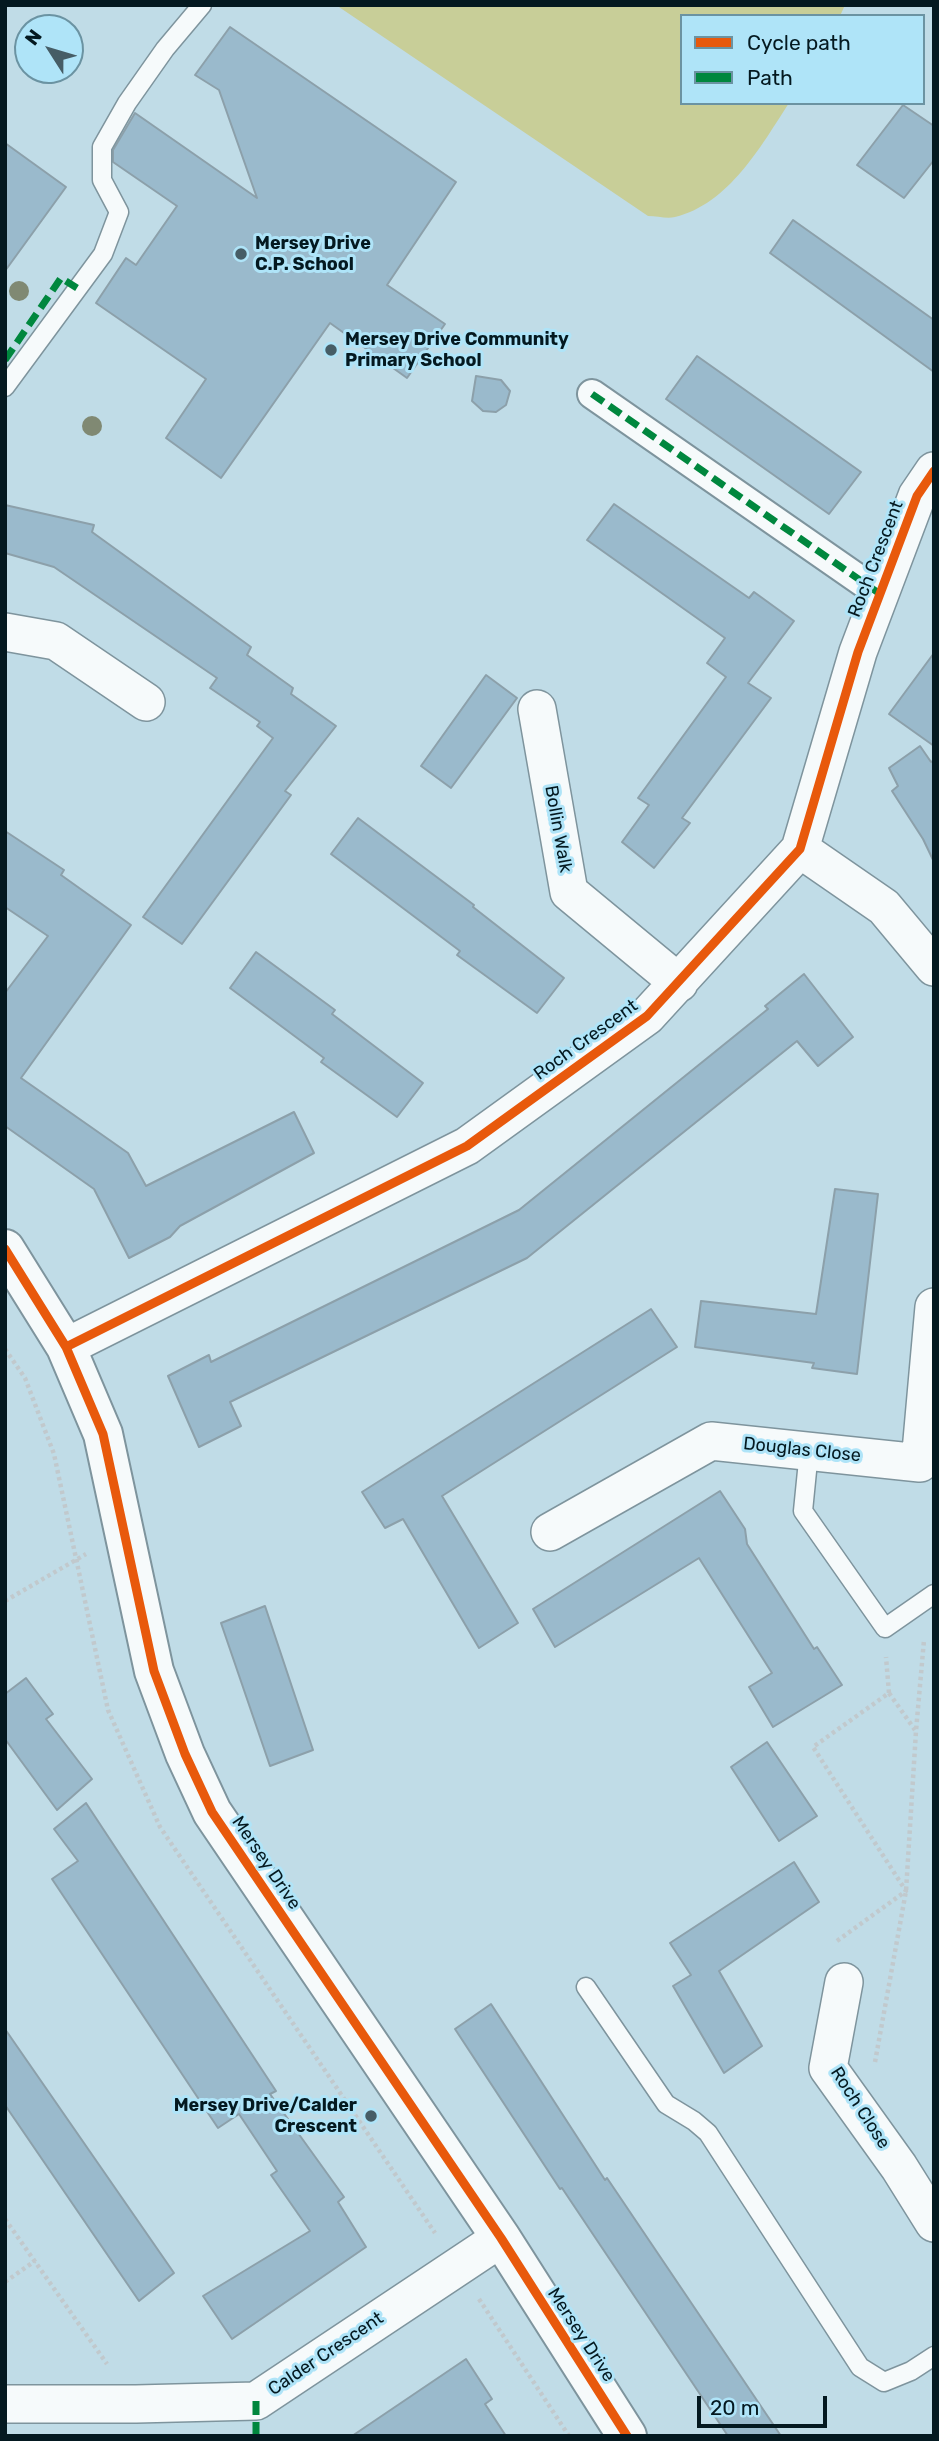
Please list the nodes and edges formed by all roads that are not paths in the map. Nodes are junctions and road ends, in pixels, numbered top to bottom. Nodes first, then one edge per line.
1 (202, 5) edge
2 (5, 387) edge
3 (592, 394) dead end
4 (934, 471) edge
5 (880, 594) junction
6 (5, 632) edge
7 (146, 702) dead end
8 (537, 709) dead end
9 (800, 849) junction
10 (934, 967) edge
11 (679, 983) junction
12 (5, 1249) edge
13 (934, 1307) edge
14 (66, 1347) junction
15 (809, 1451) junction
16 (927, 1468) edge
17 (550, 1532) dead end
18 (934, 1594) edge
19 (844, 1982) road end
20 (586, 1987) dead end
21 (934, 2223) edge
22 (501, 2238) junction
23 (934, 2356) edge
24 (5, 2404) edge
25 (627, 2436) edge

1 - 2 lane
3 - 5 street
4 - 5 street, Roch Crescent
5 - 9 street, Roch Crescent
6 - 7 street
8 - 11 street, Bollin Walk
9 - 10 street
9 - 11 street, Roch Crescent
11 - 14 street, Roch Crescent
12 - 14 street, Mersey Drive
13 - 16 street, Douglas Close
14 - 22 street, Mersey Drive
15 - 16 street, Douglas Close
15 - 17 street, Douglas Close
15 - 18 lane
19 - 21 street, Roch Close
20 - 23 lane
22 - 24 street, Calder Crescent
22 - 25 street, Mersey Drive

